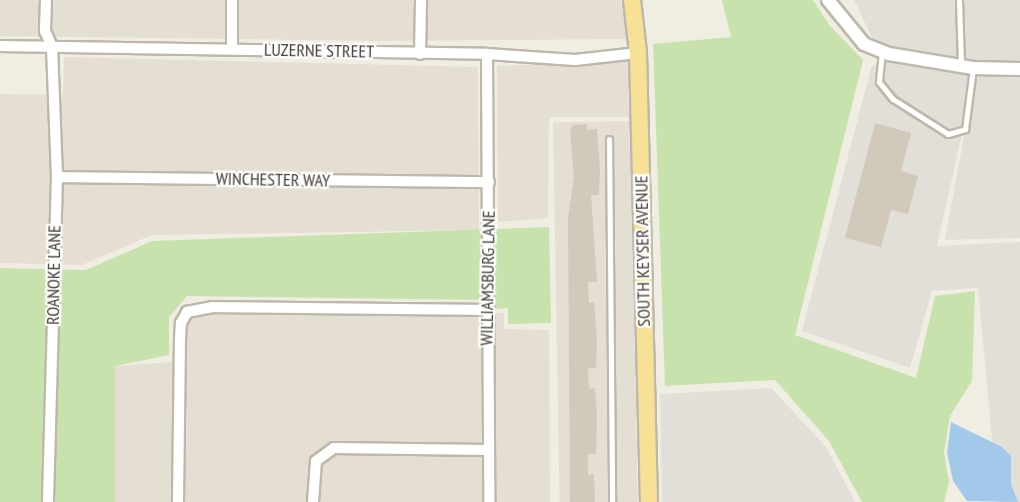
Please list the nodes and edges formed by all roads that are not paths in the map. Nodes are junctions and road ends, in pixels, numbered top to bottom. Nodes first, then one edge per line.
1 (46, 0) edge
2 (232, 0) edge
3 (421, 0) edge
4 (632, 0) edge
5 (828, 0) edge
6 (959, 1) edge
7 (0, 46) edge
8 (52, 47) junction
9 (232, 49) junction
10 (882, 52) junction
11 (638, 53) junction
12 (420, 54) junction
13 (487, 54) junction
14 (967, 68) junction
15 (1020, 69) edge
16 (609, 139) dead end
17 (57, 177) junction
18 (489, 182) junction
19 (486, 310) junction
20 (489, 450) junction
21 (48, 502) edge
22 (178, 502) edge
23 (313, 502) edge
24 (489, 502) edge
25 (612, 502) edge
26 (649, 502) edge

1 - 8 street, ROANOKE LANE
2 - 9 street
3 - 12 street
4 - 11 main road, SOUTH KEYSER AVENUE
5 - 10 street
6 - 14 lane
7 - 8 street, LUZERNE STREET
8 - 9 street, LUZERNE STREET
8 - 17 street, ROANOKE LANE
9 - 12 street, LUZERNE STREET
10 - 14 street
10 - 14 lane
11 - 13 street, LUZERNE STREET
11 - 26 main road, SOUTH KEYSER AVENUE
12 - 13 street, LUZERNE STREET
13 - 18 street, WILLIAMSBURG LANE
14 - 15 street
16 - 25 lane
17 - 18 street, WINCHESTER WAY
17 - 21 street, ROANOKE LANE
18 - 19 street, WILLIAMSBURG LANE
19 - 20 street, WILLIAMSBURG LANE
19 - 22 street
20 - 23 street
20 - 24 street, WILLIAMSBURG LANE

